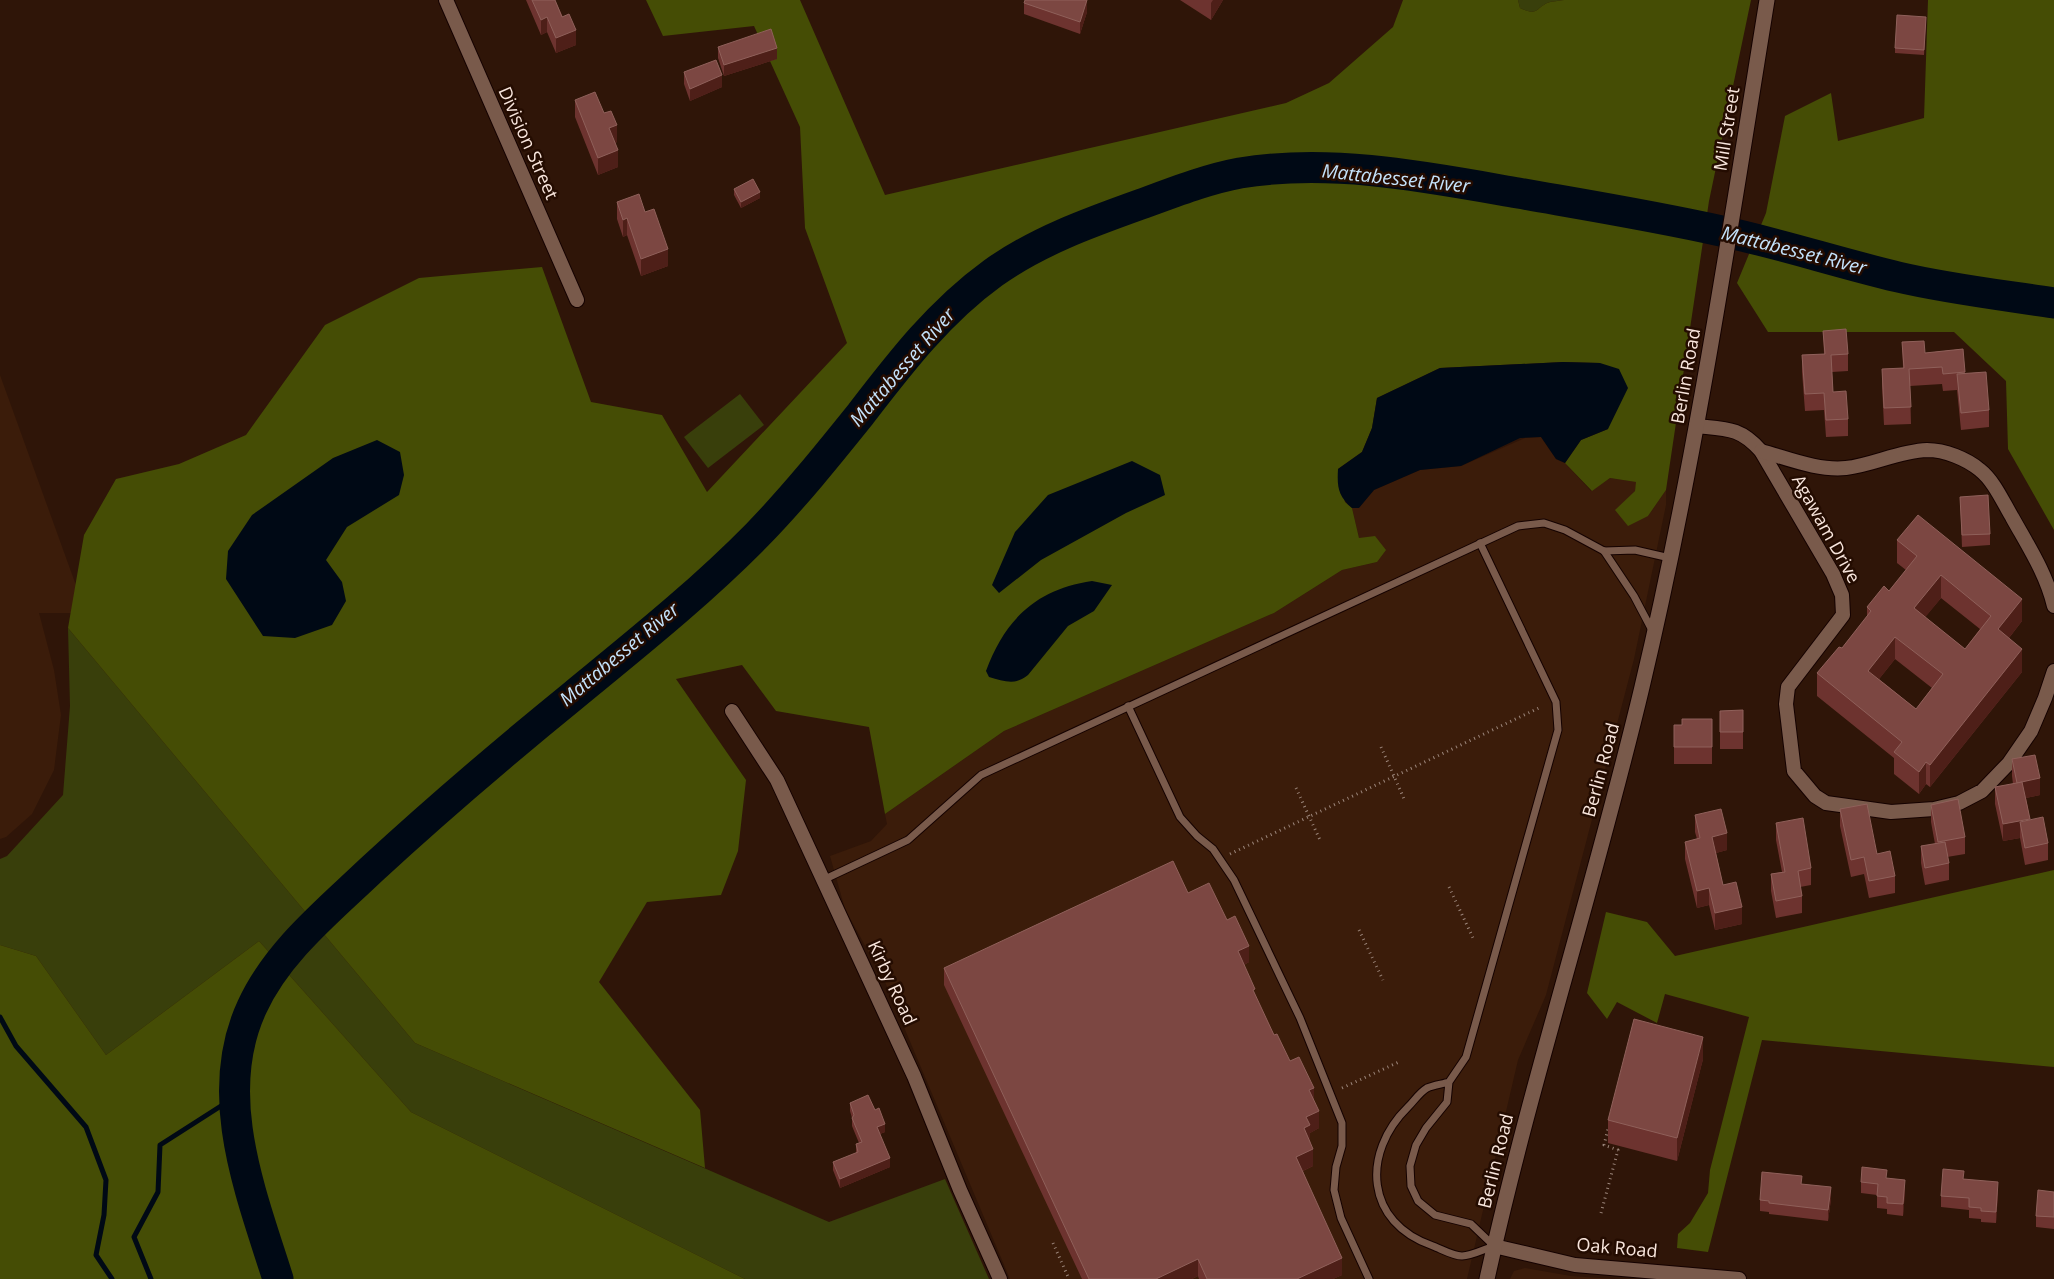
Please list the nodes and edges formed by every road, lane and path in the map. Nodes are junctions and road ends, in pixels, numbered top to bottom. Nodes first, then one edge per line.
1 (446, 0) edge
2 (1768, 0) edge
3 (1724, 264) joint
4 (577, 300) dead end
5 (1696, 426) junction
6 (1761, 451) junction
7 (1480, 542) junction
8 (1604, 551) junction
9 (1670, 558) junction
10 (2054, 606) edge
11 (1654, 634) junction
12 (2054, 671) edge
13 (1128, 706) junction
14 (1541, 706) dead end
15 (732, 711) dead end
16 (1381, 747) dead end
17 (1394, 776) junction
18 (1296, 788) dead end
19 (1405, 801) dead end
20 (1309, 816) junction
21 (1320, 840) dead end
22 (1230, 854) dead end
23 (824, 880) junction
24 (1449, 887) dead end
25 (1359, 930) dead end
26 (1473, 938) dead end
27 (1383, 980) dead end
28 (1401, 1061) dead end
29 (1449, 1082) junction
30 (1342, 1088) dead end
31 (1609, 1126) edge
32 (1601, 1213) dead end
33 (1053, 1243) dead end
34 (1494, 1246) junction
35 (1000, 1279) edge
36 (1069, 1279) edge
37 (1369, 1279) edge
38 (1487, 1279) edge
39 (1739, 1279) edge

1 - 4 street, Division Street
2 - 3 main road, Mill Street
3 - 5 main road, Berlin Road
5 - 6 street, Agawam Drive
5 - 9 main road, Berlin Road
6 - 10 street, Agawam Drive
6 - 12 street, Agawam Drive
7 - 8 lane
7 - 13 lane
7 - 29 lane
8 - 9 lane
8 - 11 lane
9 - 11 main road, Berlin Road
11 - 34 main road, Berlin Road
13 - 23 lane
13 - 37 lane
14 - 17 path
15 - 23 street, Kirby Road
16 - 17 path
17 - 19 path
17 - 20 path
18 - 20 path
20 - 21 path
20 - 22 path
23 - 35 street, Kirby Road
24 - 26 path
25 - 27 path
28 - 30 path
29 - 34 lane
29 - 34 lane
31 - 32 path
33 - 36 path
34 - 38 main road, Berlin Road
34 - 39 street, Oak Road

